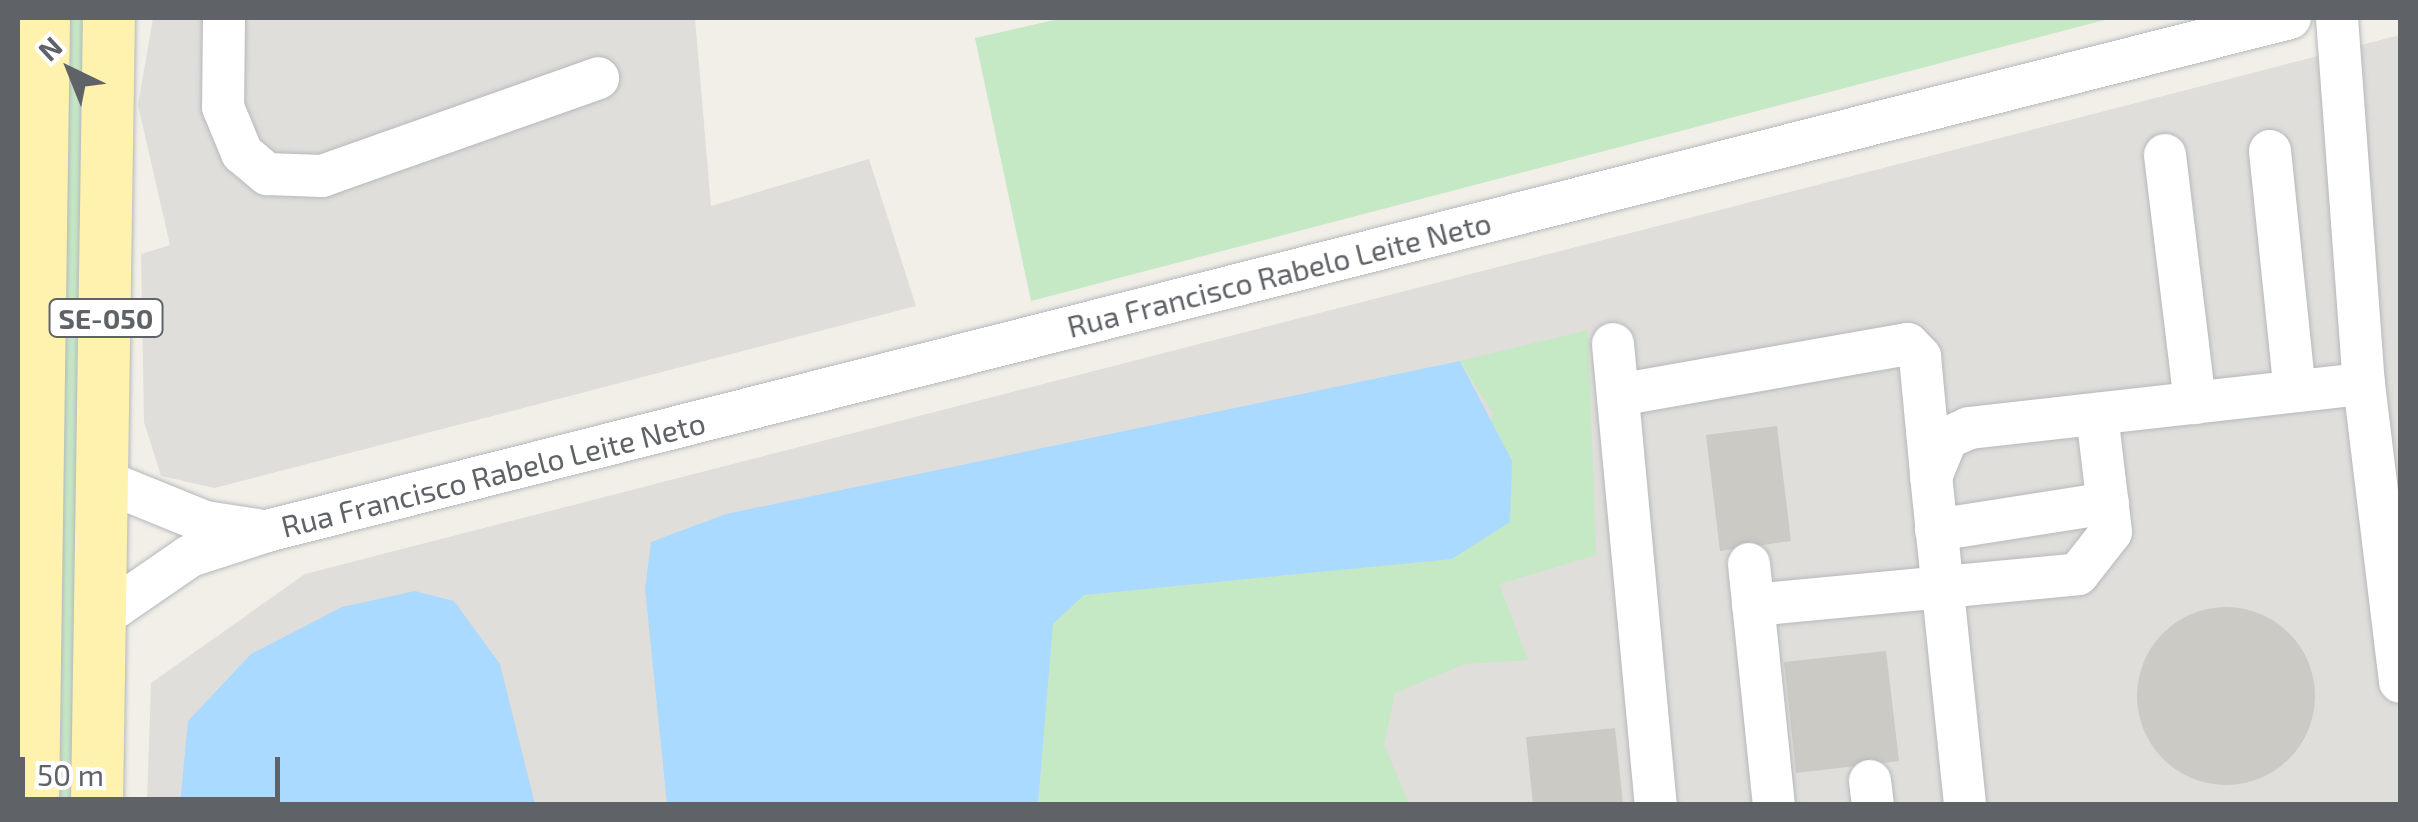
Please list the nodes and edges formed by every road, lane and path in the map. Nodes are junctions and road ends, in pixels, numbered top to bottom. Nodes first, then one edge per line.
1 (44, 18) edge
2 (109, 18) edge
3 (224, 18) edge
4 (2290, 18) edge
5 (2338, 18) edge
6 (598, 78) dead end
7 (2270, 152) dead end
8 (2165, 155) dead end
9 (1613, 344) dead end
10 (2364, 384) junction
11 (2295, 391) junction
12 (1618, 395) junction
13 (2195, 403) junction
14 (2098, 414) junction
15 (1931, 478) junction
16 (104, 481) junction
17 (2108, 503) junction
18 (1936, 530) junction
19 (267, 531) junction
20 (1942, 588) junction
21 (100, 618) junction
22 (2400, 682) edge
23 (33, 804) edge
24 (97, 804) edge
25 (1656, 804) edge
26 (1774, 804) edge
27 (1965, 804) edge

1 - 23 main road, SE-050
2 - 16 main road, SE-050
3 - 6 street
4 - 19 street, Rua Francisco Rabelo Leite Neto
5 - 10 street
7 - 11 street
8 - 13 street
9 - 12 street
10 - 11 street
10 - 22 street
11 - 13 street
12 - 15 street
12 - 25 street
13 - 14 street
14 - 15 street
14 - 17 street
15 - 18 street
16 - 19 street
16 - 21 main road, SE-050
17 - 18 street
17 - 20 street
18 - 20 street
19 - 21 street, Rua Francisco Rabelo Leite Neto
20 - 26 street
20 - 27 street
21 - 24 main road, SE-050

